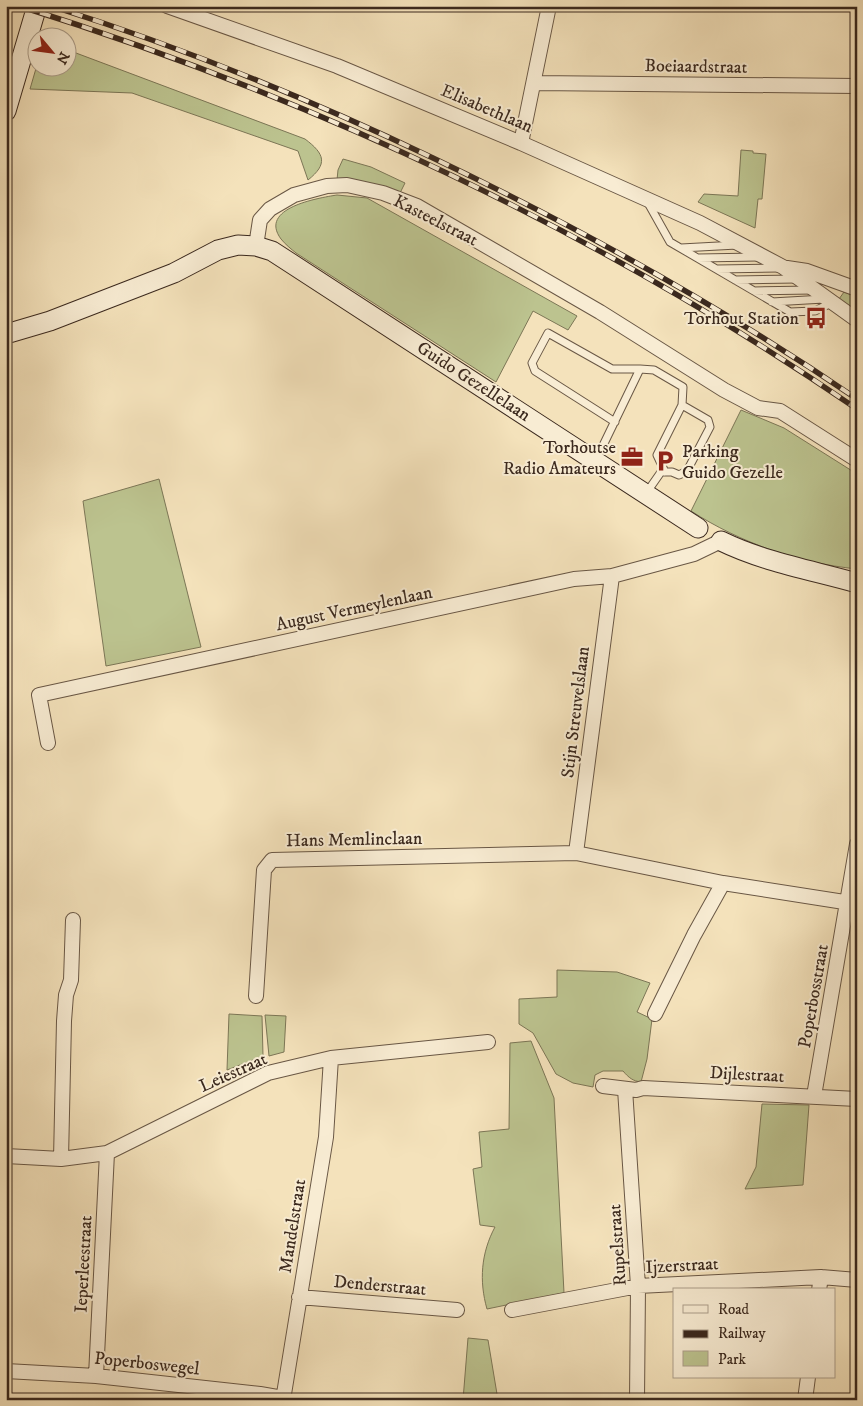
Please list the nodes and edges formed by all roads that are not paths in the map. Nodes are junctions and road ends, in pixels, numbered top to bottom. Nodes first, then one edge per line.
1 (37, 6) edge
2 (167, 6) edge
3 (549, 6) edge
4 (534, 83) junction
5 (857, 86) edge
6 (6, 110) edge
7 (521, 143) junction
8 (645, 198) junction
9 (740, 245) junction
10 (256, 246) junction
11 (680, 248) junction
12 (763, 257) junction
13 (698, 258) junction
14 (783, 267) junction
15 (716, 269) junction
16 (799, 279) junction
17 (735, 280) junction
18 (857, 288) edge
19 (813, 290) junction
20 (754, 291) junction
21 (829, 301) junction
22 (772, 302) junction
23 (857, 320) edge
24 (6, 334) edge
25 (640, 369) junction
26 (682, 405) junction
27 (615, 422) junction
28 (595, 460) junction
29 (857, 460) edge
30 (665, 472) junction
31 (646, 493) junction
32 (698, 528) joint
33 (721, 541) junction
34 (612, 576) junction
35 (857, 583) edge
36 (48, 743) dead end
37 (857, 844) edge
38 (576, 853) junction
39 (723, 883) junction
40 (852, 904) edge
41 (73, 920) dead end
42 (256, 996) dead end
43 (655, 1014) dead end
44 (488, 1042) dead end
45 (331, 1058) junction
46 (603, 1086) dead end
47 (630, 1089) junction
48 (814, 1096) junction
49 (857, 1099) edge
50 (107, 1153) junction
51 (6, 1156) edge
52 (61, 1159) junction
53 (857, 1280) edge
54 (820, 1284) edge
55 (638, 1286) junction
56 (299, 1296) junction
57 (457, 1310) dead end
58 (512, 1310) dead end
59 (6, 1371) edge
60 (96, 1376) junction
61 (808, 1378) edge
62 (283, 1399) edge
63 (637, 1400) edge
64 (805, 1400) edge

1 - 6 street
2 - 7 street, Elisabethlaan
3 - 4 street
4 - 5 street, Boeiaardstraat
4 - 7 street
7 - 8 street, Elisabethlaan
8 - 9 street, Elisabethlaan
8 - 11 lane
9 - 11 lane
9 - 12 street, Elisabethlaan
10 - 24 street
10 - 28 street, Guido Gezellelaan
10 - 29 street, Kasteelstraat
11 - 13 lane
12 - 13 lane
12 - 14 street, Elisabethlaan
13 - 15 lane
14 - 15 lane
14 - 16 street, Elisabethlaan
14 - 18 street, Elisabethlaan
15 - 17 lane
16 - 17 lane
16 - 19 street, Elisabethlaan
17 - 20 lane
19 - 20 lane
19 - 21 street, Elisabethlaan
20 - 22 lane
21 - 22 lane
21 - 22 lane
21 - 23 street, Elisabethlaan
25 - 26 lane
25 - 27 lane
25 - 27 lane
26 - 30 lane
26 - 30 lane
27 - 28 lane
28 - 31 street, Guido Gezellelaan
30 - 31 lane
31 - 32 street, Guido Gezellelaan
32 - 33 street, Guido Gezellelaan
33 - 34 street, August Vermeylenlaan
33 - 35 street, Guido Gezellelaan
34 - 36 street, August Vermeylenlaan
34 - 38 street, Stijn Streuvelslaan
37 - 40 street, Poperbosstraat
38 - 39 street
38 - 42 street, Hans Memlinclaan
39 - 40 street
39 - 43 street
40 - 48 street, Poperbosstraat
41 - 52 street
44 - 45 street, Leiestraat
45 - 50 street, Leiestraat
45 - 56 street, Mandelstraat
46 - 47 street
47 - 48 street, Dijlestraat
47 - 55 street, Rupelstraat
48 - 49 street, Dijlestraat
50 - 52 street, Leiestraat
50 - 60 street, Ieperleestraat
51 - 52 street, Leiestraat
53 - 54 street, Ijzerstraat
54 - 55 street, Ijzerstraat
55 - 58 street, Ijzerstraat
55 - 63 street, Rupelstraat
56 - 57 street, Denderstraat
56 - 62 street, Mandelstraat
59 - 60 street, Poperboswegel
60 - 62 street, Poperboswegel
61 - 64 street

